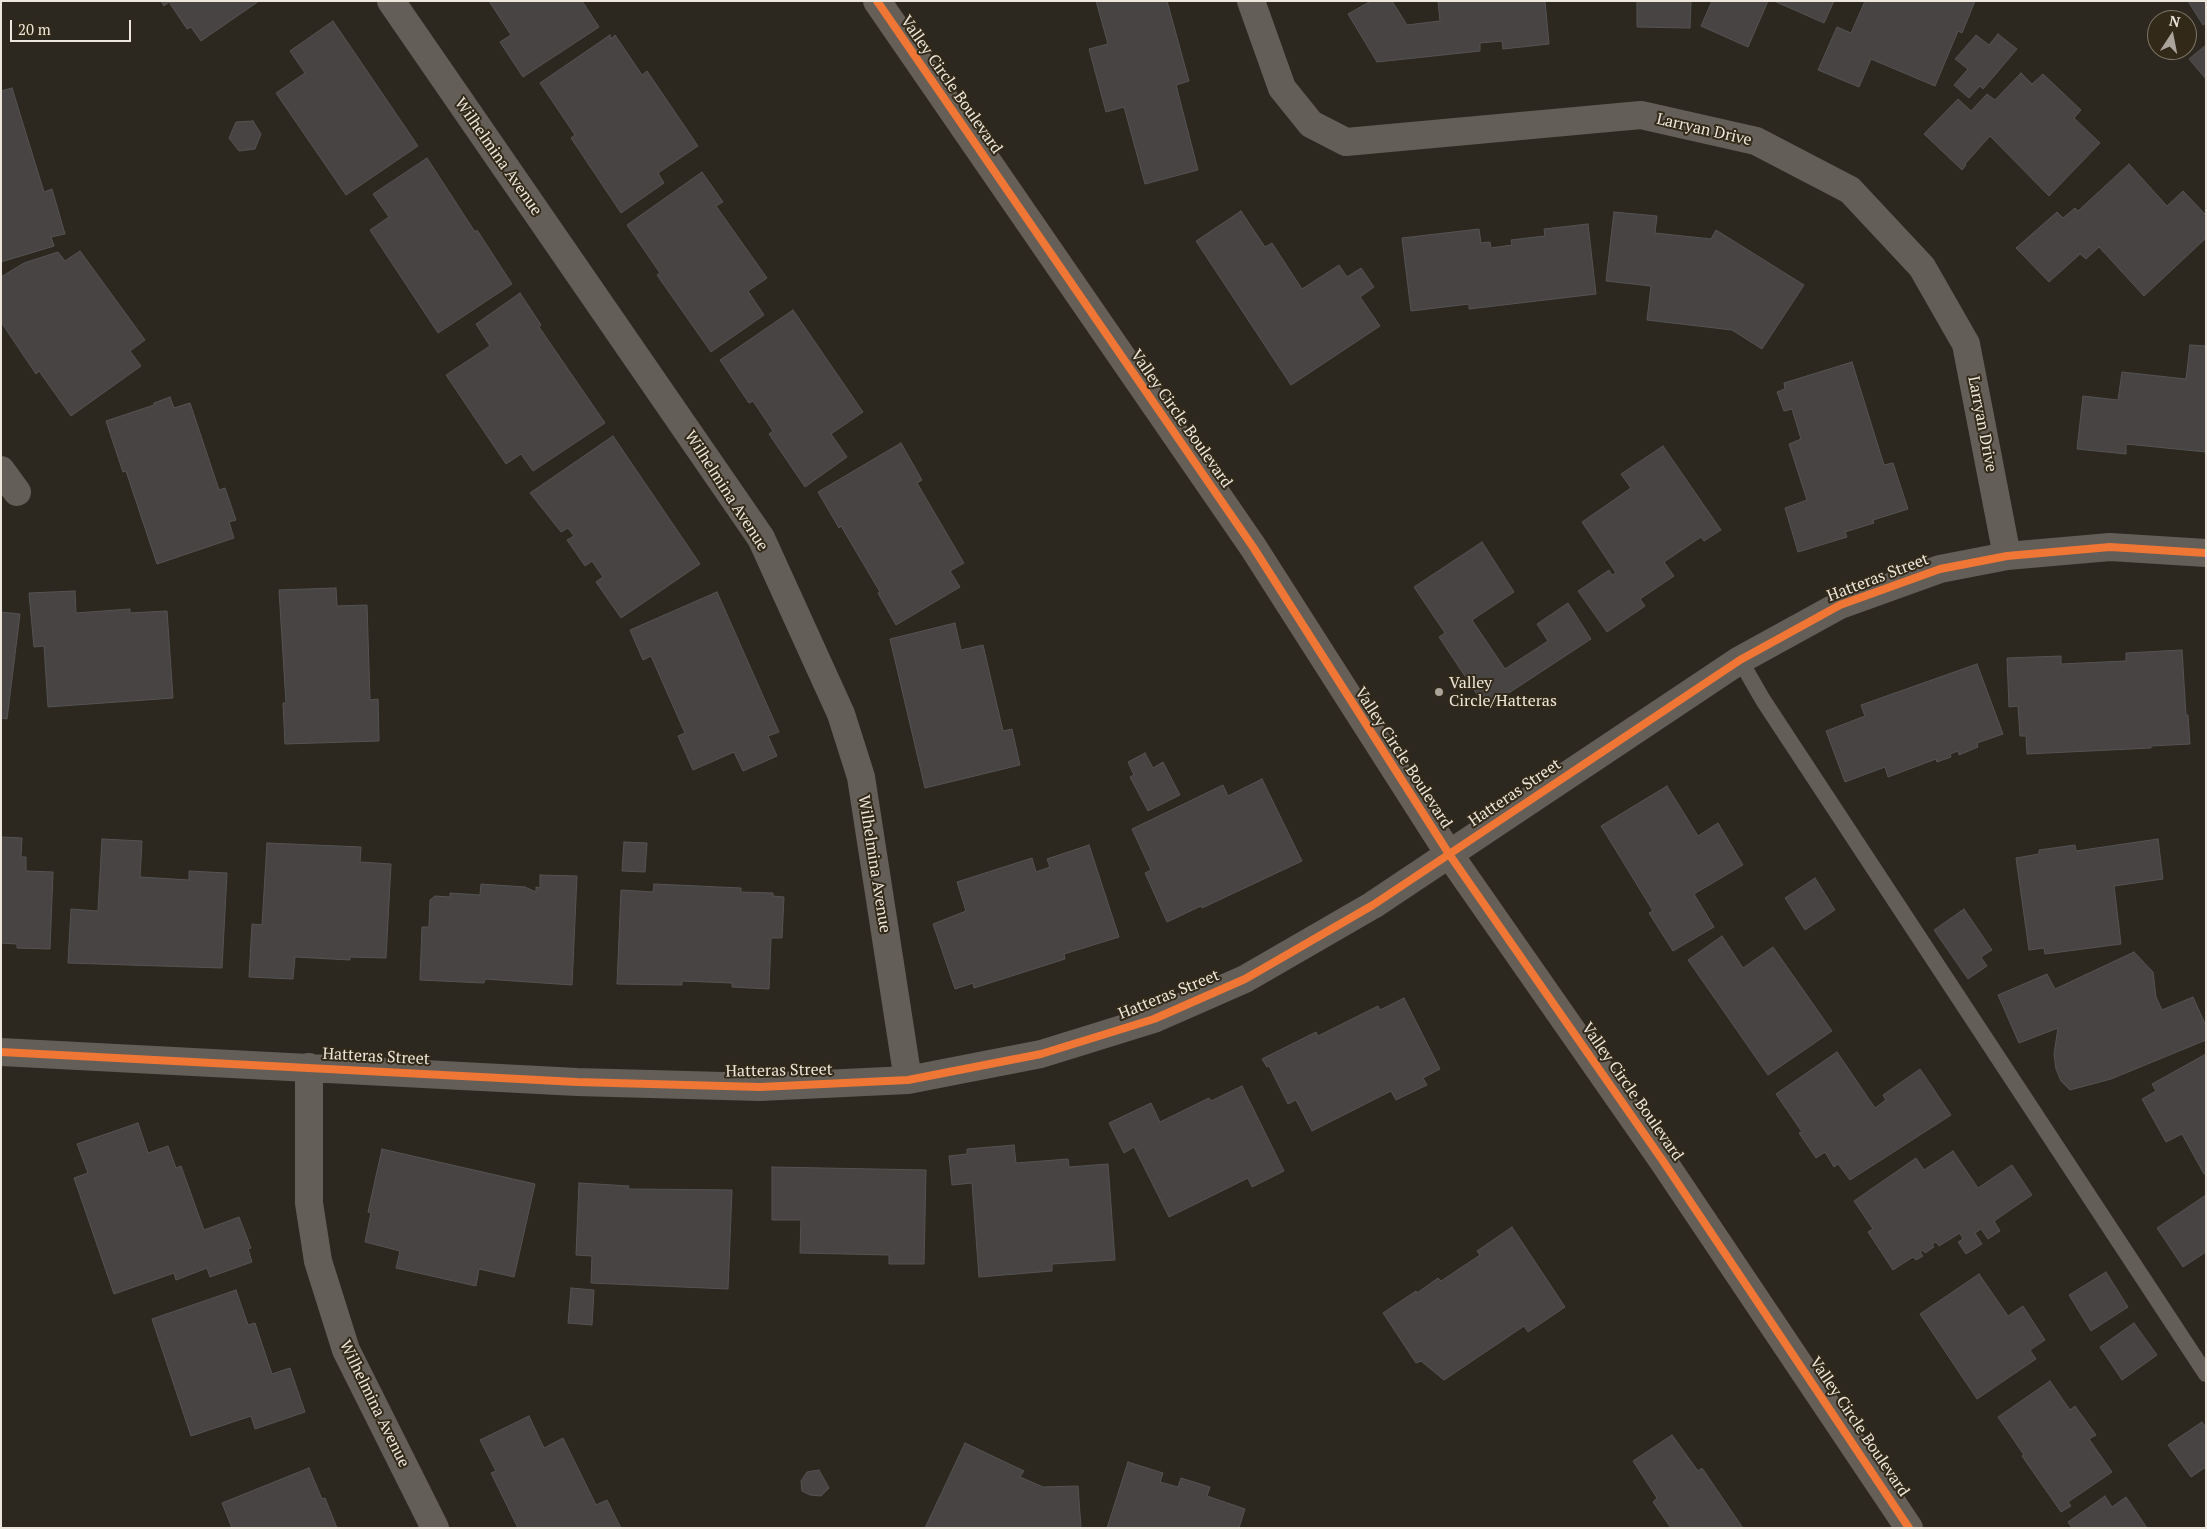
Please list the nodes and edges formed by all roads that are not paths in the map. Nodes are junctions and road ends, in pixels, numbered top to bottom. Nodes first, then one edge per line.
1 (391, 1) edge
2 (877, 1) edge
3 (1251, 1) edge
4 (1, 470) edge
5 (17, 492) dead end
6 (2206, 553) edge
7 (2007, 556) junction
8 (1740, 660) junction
9 (1449, 854) junction
10 (1, 1052) edge
11 (309, 1068) junction
12 (908, 1080) junction
13 (2206, 1374) edge
14 (435, 1528) edge
15 (1909, 1528) edge

1 - 12 street, Wilhelmina Avenue
2 - 9 main road, Valley Circle Boulevard
3 - 7 street, Larryan Drive
4 - 5 street
6 - 7 street, Hatteras Street
7 - 8 street, Hatteras Street
8 - 9 street, Hatteras Street
8 - 13 lane
9 - 12 street, Hatteras Street
9 - 15 main road, Valley Circle Boulevard
10 - 11 street, Hatteras Street
11 - 12 street, Hatteras Street
11 - 14 street, Wilhelmina Avenue

